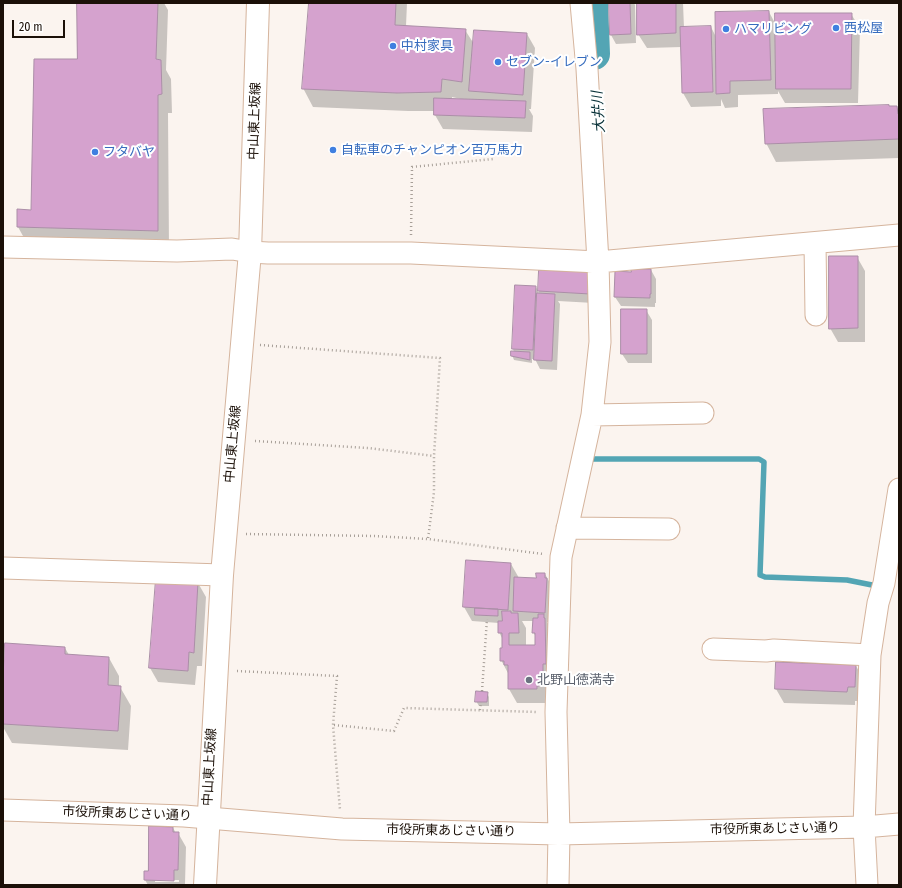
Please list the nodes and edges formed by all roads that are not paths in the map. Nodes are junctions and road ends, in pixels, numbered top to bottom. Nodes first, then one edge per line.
1 (258, 3) edge
2 (581, 3) edge
3 (899, 235) edge
4 (815, 243) junction
5 (3, 247) edge
6 (250, 252) junction
7 (598, 262) junction
8 (816, 315) dead end
9 (703, 413) dead end
10 (592, 415) junction
11 (899, 489) edge
12 (567, 528) junction
13 (669, 529) dead end
14 (3, 568) edge
15 (222, 575) junction
16 (713, 649) dead end
17 (870, 655) junction
18 (3, 810) edge
19 (208, 818) junction
20 (899, 824) edge
21 (864, 827) junction
22 (559, 834) junction
23 (205, 885) edge
24 (558, 885) edge
25 (867, 885) edge

1 - 6 main road, 中山東上坂線
2 - 7 street
3 - 4 street
4 - 7 street
4 - 8 street
5 - 6 street
6 - 7 street
6 - 15 main road, 中山東上坂線
7 - 10 street
9 - 10 street
10 - 12 street
11 - 17 street
12 - 13 street
12 - 22 street
14 - 15 street
15 - 19 main road, 中山東上坂線
16 - 17 street
17 - 21 street
18 - 19 street, 市役所東あじさい通り
19 - 22 street, 市役所東あじさい通り
19 - 23 main road, 中山東上坂線
20 - 21 street, 市役所東あじさい通り
21 - 22 street, 市役所東あじさい通り
21 - 25 street
22 - 24 street

